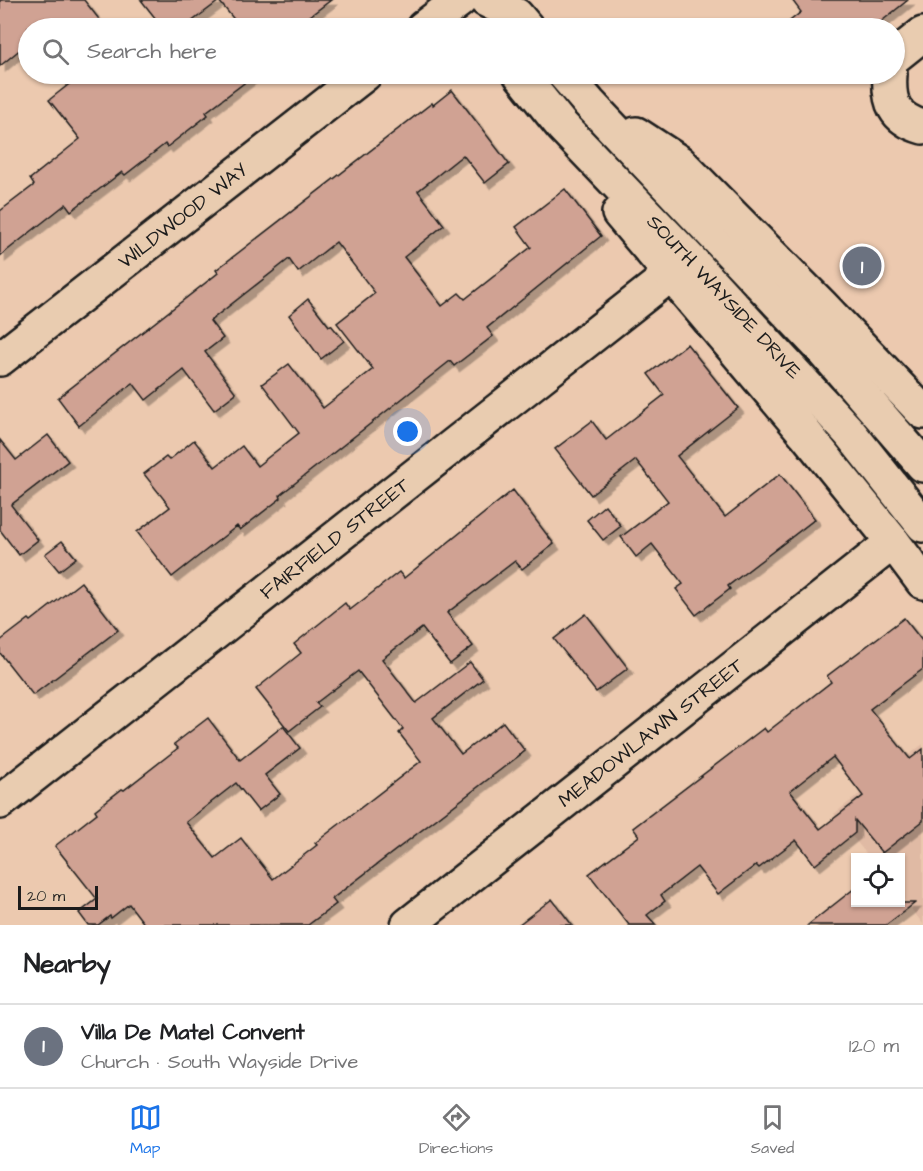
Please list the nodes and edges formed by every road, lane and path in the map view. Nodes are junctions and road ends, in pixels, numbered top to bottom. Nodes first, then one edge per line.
1 (459, 0) edge
2 (474, 0) edge
3 (486, 0) edge
4 (436, 18) edge
5 (482, 18) edge
6 (519, 18) edge
7 (923, 34) edge
8 (905, 48) edge
9 (352, 84) edge
10 (528, 84) edge
11 (572, 84) edge
12 (889, 84) edge
13 (589, 104) junction
14 (562, 126) junction
15 (923, 127) edge
16 (670, 275) junction
17 (0, 359) edge
18 (923, 412) edge
19 (923, 465) edge
20 (923, 525) edge
21 (893, 542) junction
22 (923, 582) edge
23 (0, 802) edge
24 (408, 925) edge

1 - 4 main road
2 - 5 main road
3 - 6 main road
7 - 8 main road
9 - 17 main road, WILDWOOD WAY
10 - 14 main road, SOUTH WAYSIDE DRIVE
11 - 13 main road, SOUTH WAYSIDE DRIVE
12 - 15 main road
13 - 18 main road
13 - 19 main road, SOUTH WAYSIDE DRIVE
14 - 16 main road
14 - 20 main road, SOUTH WAYSIDE DRIVE
16 - 21 main road
16 - 23 main road, FAIRFIELD STREET
21 - 22 main road
21 - 24 main road, MEADOWLAWN STREET

